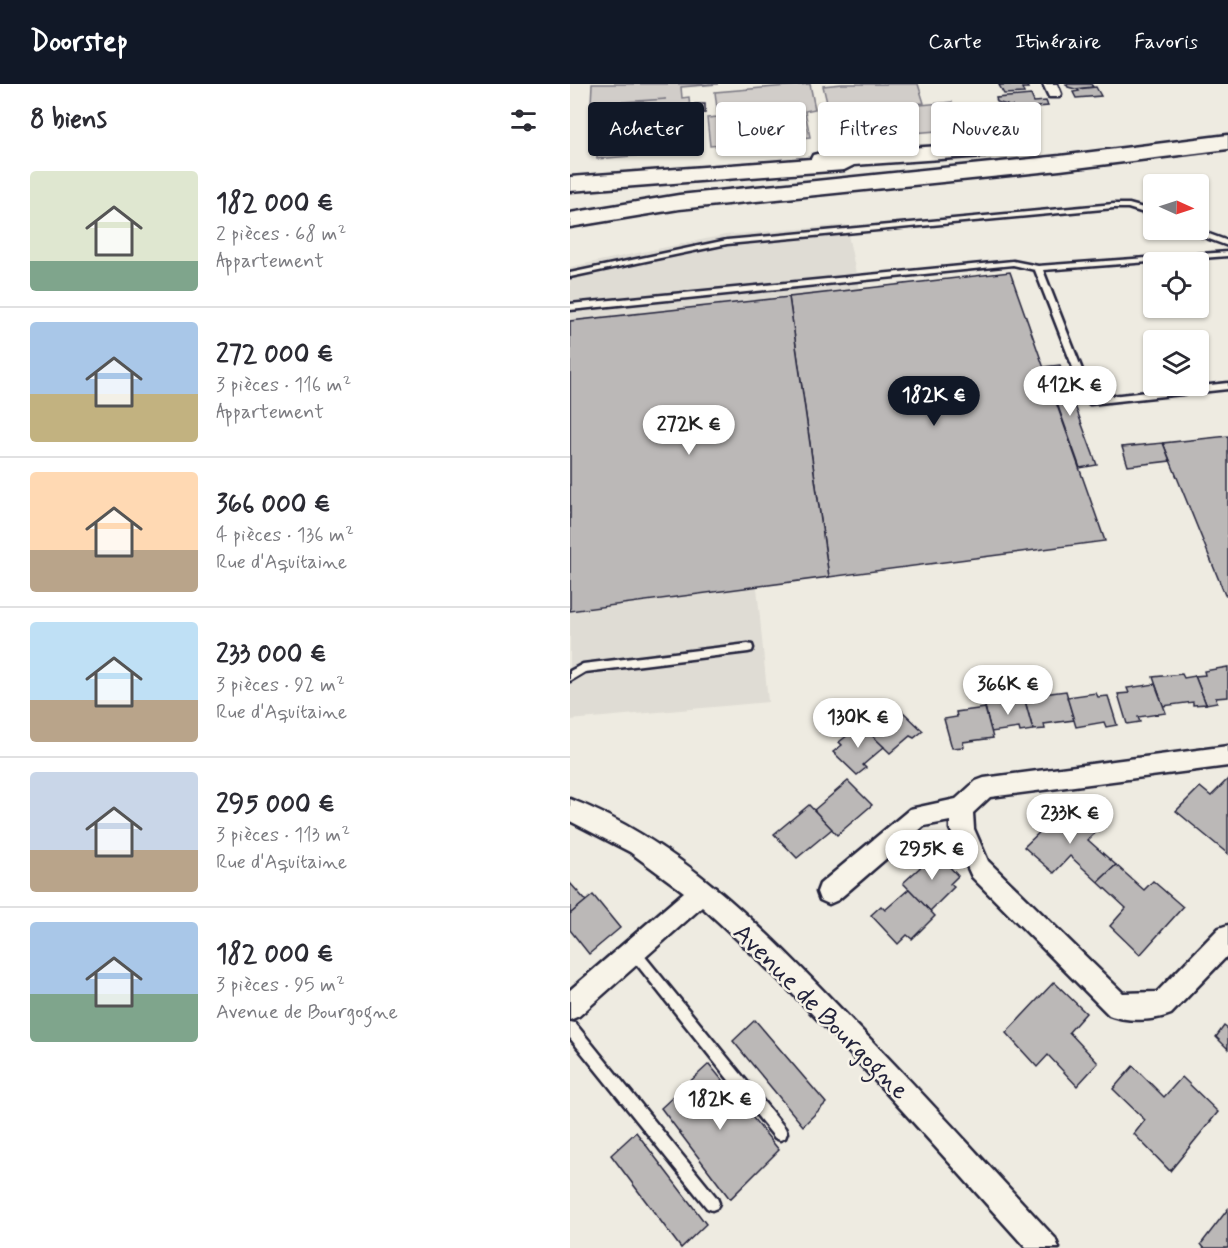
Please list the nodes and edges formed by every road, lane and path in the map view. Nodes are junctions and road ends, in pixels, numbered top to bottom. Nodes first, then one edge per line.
1 (1228, 127) edge
2 (1228, 141) edge
3 (1041, 146) edge
4 (931, 153) edge
5 (931, 155) edge
6 (570, 170) edge
7 (570, 184) edge
8 (570, 199) edge
9 (1143, 210) edge
10 (570, 220) edge
11 (1209, 236) edge
12 (1228, 244) edge
13 (1228, 254) edge
14 (1038, 268) junction
15 (570, 274) edge
16 (570, 307) edge
17 (1228, 386) edge
18 (747, 648) dead end
19 (570, 678) edge
20 (1228, 756) edge
21 (962, 809) junction
22 (570, 810) edge
23 (702, 892) junction
24 (829, 892) dead end
25 (1228, 937) edge
26 (633, 952) junction
27 (570, 1007) edge
28 (570, 1028) edge
29 (780, 1133) dead end
30 (712, 1203) dead end
31 (1045, 1248) edge

1 - 3 highway
2 - 8 highway
2 - 10 highway
4 - 6 highway
5 - 7 highway
9 - 15 lane
11 - 12 lane
13 - 14 lane
14 - 16 lane
14 - 17 lane
18 - 19 lane
20 - 21 street
21 - 24 street
21 - 25 street
22 - 23 street, Avenue de Bourgogne
23 - 26 street
23 - 31 street, Avenue de Bourgogne
26 - 27 street
26 - 29 lane
28 - 30 lane

